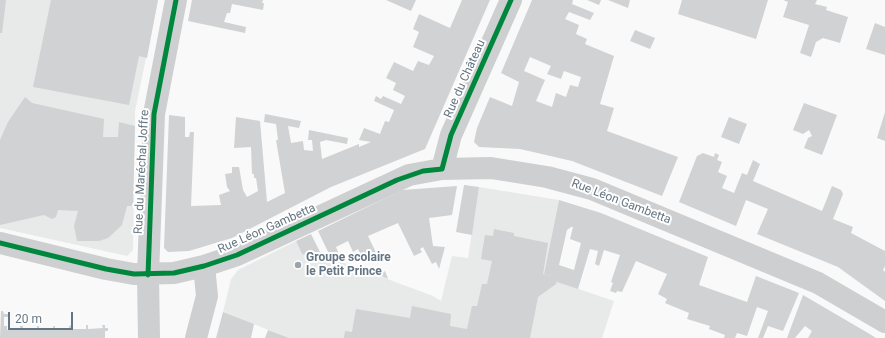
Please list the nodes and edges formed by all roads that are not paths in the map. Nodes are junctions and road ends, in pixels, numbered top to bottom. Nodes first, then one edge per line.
1 (176, 0) edge
2 (511, 0) edge
3 (442, 169) junction
4 (0, 243) edge
5 (204, 266) junction
6 (148, 275) junction
7 (885, 322) edge
8 (149, 338) edge
9 (196, 338) edge

1 - 6 street, Rue du Maréchal Joffre
2 - 3 street, Rue du Château
3 - 5 street, Rue Léon Gambetta
3 - 7 street, Rue Léon Gambetta
4 - 6 street, Rue Léon Gambetta
5 - 6 street, Rue Léon Gambetta
5 - 9 street
6 - 8 street, Rue du Maréchal Joffre

